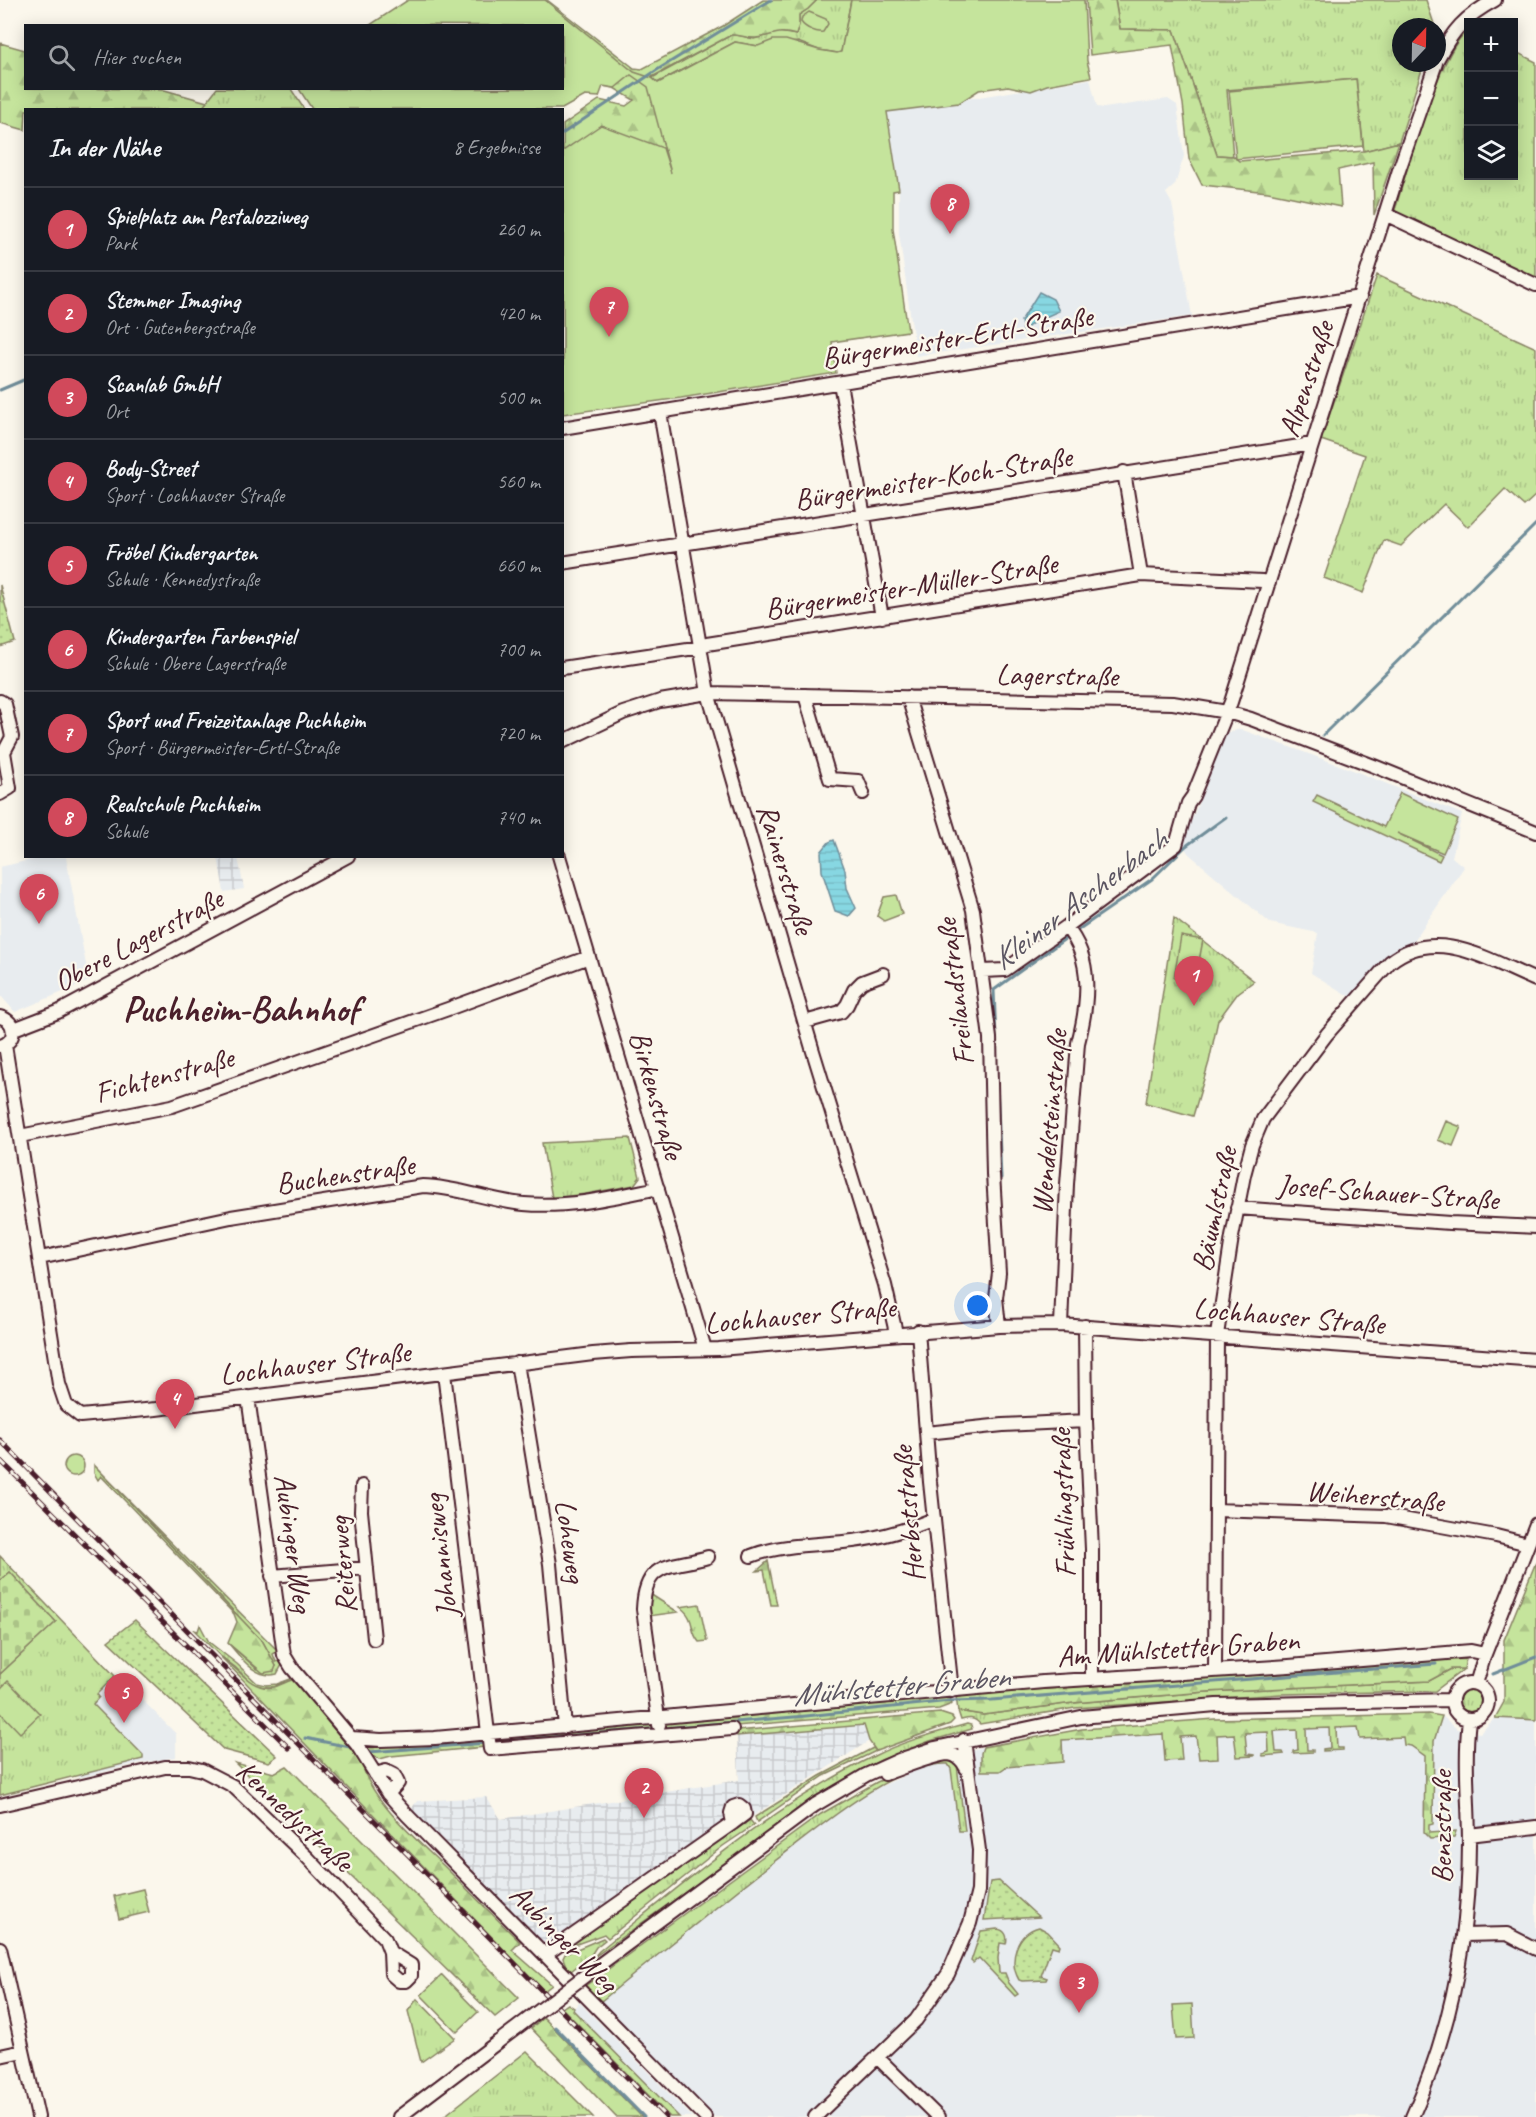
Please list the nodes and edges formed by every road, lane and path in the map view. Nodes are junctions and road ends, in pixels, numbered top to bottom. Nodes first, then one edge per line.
1 (1495, 0) edge
2 (1446, 43) edge
3 (1433, 72) edge
4 (1385, 214) junction
5 (1536, 285) edge
6 (1360, 297) junction
7 (840, 383) junction
8 (660, 412) junction
9 (564, 428) edge
10 (1312, 444) junction
11 (1124, 472) junction
12 (864, 515) junction
13 (683, 544) junction
14 (564, 563) edge
15 (1141, 575) junction
16 (1269, 583) junction
17 (882, 617) junction
18 (701, 647) junction
19 (564, 668) edge
20 (708, 693) junction
21 (805, 695) junction
22 (908, 697) junction
23 (0, 700) edge
24 (1227, 712) junction
25 (564, 741) edge
26 (863, 793) dead end
27 (0, 794) edge
28 (1536, 832) edge
29 (344, 858) edge
30 (559, 858) edge
31 (1071, 933) junction
32 (590, 957) junction
33 (982, 971) junction
34 (883, 974) dead end
35 (1536, 980) edge
36 (0, 1017) edge
37 (805, 1022) junction
38 (14, 1029) junction
39 (3, 1045) edge
40 (20, 1136) junction
41 (658, 1188) junction
42 (1237, 1208) junction
43 (1536, 1227) edge
44 (40, 1258) junction
45 (1061, 1325) junction
46 (999, 1326) junction
47 (1084, 1326) junction
48 (918, 1331) junction
49 (896, 1333) junction
50 (1217, 1335) junction
51 (705, 1349) junction
52 (1536, 1360) edge
53 (517, 1363) junction
54 (444, 1372) junction
55 (248, 1397) junction
56 (1086, 1421) junction
57 (926, 1433) junction
58 (362, 1486) dead end
59 (1216, 1510) junction
60 (934, 1520) junction
61 (1536, 1524) edge
62 (1528, 1544) junction
63 (751, 1556) dead end
64 (708, 1557) dead end
65 (367, 1568) junction
66 (272, 1576) junction
67 (374, 1640) dead end
68 (1485, 1654) junction
69 (1215, 1670) junction
70 (1092, 1679) junction
71 (1476, 1684) junction
72 (952, 1691) junction
73 (1452, 1700) junction
74 (1469, 1720) junction
75 (565, 1727) junction
76 (660, 1727) junction
77 (732, 1729) dead end
78 (489, 1739) junction
79 (964, 1740) junction
80 (357, 1746) junction
81 (968, 1773) junction
82 (0, 1805) edge
83 (816, 1805) junction
84 (734, 1823) dead end
85 (1536, 1827) edge
86 (1469, 1835) junction
87 (1464, 1935) junction
88 (0, 1948) edge
89 (1536, 1949) edge
90 (390, 1952) dead end
91 (545, 1955) junction
92 (23, 2051) junction
93 (0, 2056) edge
94 (877, 2057) junction
95 (38, 2117) edge
96 (399, 2117) edge
97 (705, 2117) edge
98 (815, 2117) edge
99 (938, 2117) edge
100 (1412, 2117) edge

1 - 2 street, Alpenstraße
3 - 4 street, Alpenstraße
4 - 5 street
4 - 6 street, Alpenstraße
6 - 7 street, Bürgermeister-Ertl-Straße
6 - 10 street, Alpenstraße
7 - 8 street, Bürgermeister-Ertl-Straße
7 - 12 street
8 - 9 street, Bürgermeister-Ertl-Straße
8 - 13 street, Rainerstraße
10 - 11 street, Bürgermeister-Koch-Straße
10 - 16 street, Alpenstraße
11 - 12 street, Bürgermeister-Koch-Straße
11 - 15 street
12 - 13 street, Bürgermeister-Koch-Straße
12 - 17 street
13 - 14 street, Bürgermeister-Koch-Straße
13 - 18 street, Rainerstraße
15 - 16 street, Bürgermeister-Müller-Straße
15 - 17 street, Bürgermeister-Müller-Straße
16 - 24 street, Alpenstraße
17 - 18 street, Bürgermeister-Müller-Straße
18 - 19 street, Bürgermeister-Müller-Straße
18 - 20 street, Rainerstraße
20 - 21 street, Lagerstraße
20 - 25 street, Lagerstraße
20 - 37 street, Rainerstraße
21 - 22 street, Lagerstraße
21 - 26 street
22 - 24 street, Lagerstraße
22 - 33 street, Freilandstraße
23 - 27 street
24 - 28 street, Lagerstraße
24 - 31 street, Alpenstraße
29 - 38 street, Obere Lagerstraße
30 - 32 street, Birkenstraße
31 - 33 street, Alpenstraße
31 - 45 street, Wendelsteinstraße
32 - 40 street, Fichtenstraße
32 - 41 street, Birkenstraße
33 - 46 street, Freilandstraße
34 - 37 street
35 - 42 street, Bäumlstraße
36 - 38 street
37 - 49 street, Rainerstraße
38 - 39 street
39 - 40 street
40 - 44 street
41 - 44 street, Buchenstraße
41 - 51 street, Birkenstraße
42 - 43 street, Josef-Schauer-Straße
42 - 50 street, Bäumlstraße
44 - 55 street, Lochhauser Straße
45 - 46 street, Lochhauser Straße
45 - 47 street, Lochhauser Straße
46 - 48 street, Lochhauser Straße
47 - 50 street, Lochhauser Straße
47 - 56 street, Frühlingstraße
48 - 49 street, Lochhauser Straße
48 - 57 street, Herbststraße
49 - 51 street, Lochhauser Straße
50 - 52 street, Lochhauser Straße
50 - 59 street, Bäumlstraße
51 - 53 street, Lochhauser Straße
53 - 54 street, Lochhauser Straße
53 - 75 street, Loheweg
54 - 55 street, Lochhauser Straße
54 - 78 street, Johannisweg
55 - 66 street, Aubinger Weg
56 - 57 street
56 - 70 street, Frühlingstraße
57 - 60 street, Herbststraße
58 - 65 street, Reiterweg
59 - 62 street, Weiherstraße
59 - 69 street, Bäumlstraße
60 - 63 street
60 - 72 street, Herbststraße
61 - 62 street
62 - 68 street
64 - 76 street
65 - 66 street
65 - 67 street, Reiterweg
66 - 80 street, Aubinger Weg
68 - 69 street, Am Mühlstetter Graben
68 - 71 street
69 - 70 street, Am Mühlstetter Graben
70 - 72 street, Am Mühlstetter Graben
71 - 73 street
71 - 74 street
72 - 76 street, Am Mühlstetter Graben
73 - 74 street
73 - 79 street
74 - 86 street, Benzstraße
75 - 76 street, Am Mühlstetter Graben
75 - 78 street, Am Mühlstetter Graben
76 - 77 street, Am Mühlstetter Graben
76 - 78 street, Am Mühlstetter Graben
78 - 80 street, Am Mühlstetter Graben
79 - 81 street
79 - 83 street
80 - 91 street, Aubinger Weg
81 - 83 street
81 - 94 street
82 - 90 street, Kennedystraße
83 - 96 street, bridge
84 - 91 street
85 - 86 street
86 - 87 street, Benzstraße
87 - 89 street
87 - 100 street, Benzstraße
88 - 92 street
91 - 97 street, Aubinger Weg
92 - 93 street
92 - 95 street
94 - 98 street
94 - 99 street

